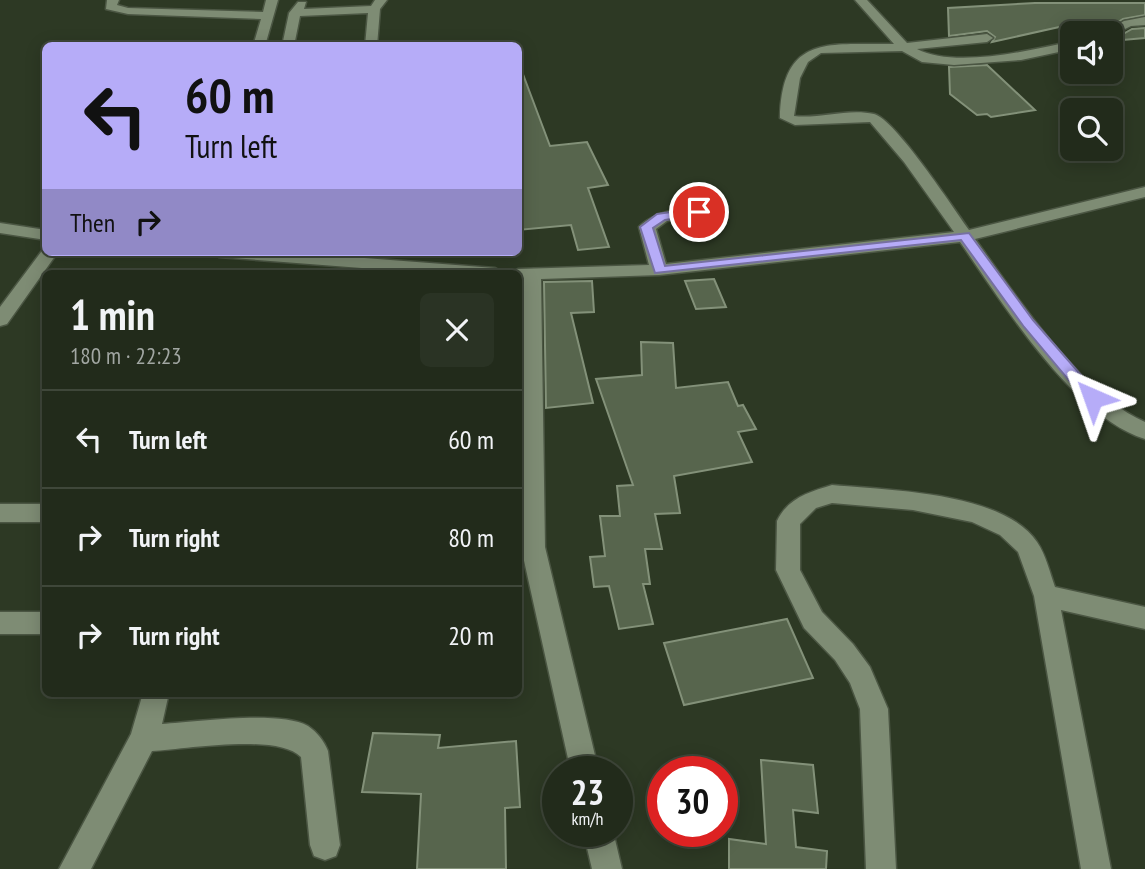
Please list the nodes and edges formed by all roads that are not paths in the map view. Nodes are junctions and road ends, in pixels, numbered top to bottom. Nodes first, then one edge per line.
1 (113, 0) edge
2 (272, 0) edge
3 (306, 0) edge
4 (861, 0) edge
5 (377, 4) edge
6 (295, 13) junction
7 (268, 16) junction
8 (1145, 21) edge
9 (1123, 26) edge
10 (987, 38) dead end
11 (260, 42) edge
12 (289, 42) edge
13 (372, 42) edge
14 (904, 47) junction
15 (1060, 48) edge
16 (1145, 192) edge
17 (699, 212) dead end
18 (0, 228) edge
19 (42, 234) edge
20 (965, 236) junction
21 (47, 256) edge
22 (254, 256) edge
23 (360, 268) edge
24 (414, 270) edge
25 (659, 270) junction
26 (525, 274) edge
27 (0, 320) edge
28 (1145, 431) edge
29 (0, 513) edge
30 (42, 513) edge
31 (526, 548) edge
32 (1046, 596) junction
33 (1145, 618) edge
34 (0, 623) edge
35 (42, 623) edge
36 (155, 697) edge
37 (144, 738) junction
38 (582, 756) edge
39 (325, 845) dead end
40 (602, 847) edge
41 (74, 869) edge
42 (607, 869) edge
43 (881, 869) edge
44 (1096, 869) edge

1 - 7 street
2 - 7 street
3 - 6 street
4 - 14 street
5 - 6 street
5 - 13 street
6 - 12 street
7 - 11 street
8 - 9 street
10 - 14 street
14 - 15 street
14 - 20 street
16 - 20 street
17 - 25 street
18 - 19 street
20 - 25 street
20 - 28 street
21 - 27 street
22 - 23 street
23 - 24 street
25 - 26 street
26 - 31 street
29 - 30 street
31 - 38 street
32 - 33 street
32 - 43 street
32 - 44 street
34 - 35 street
36 - 37 street
37 - 39 street
37 - 41 street
40 - 42 street

